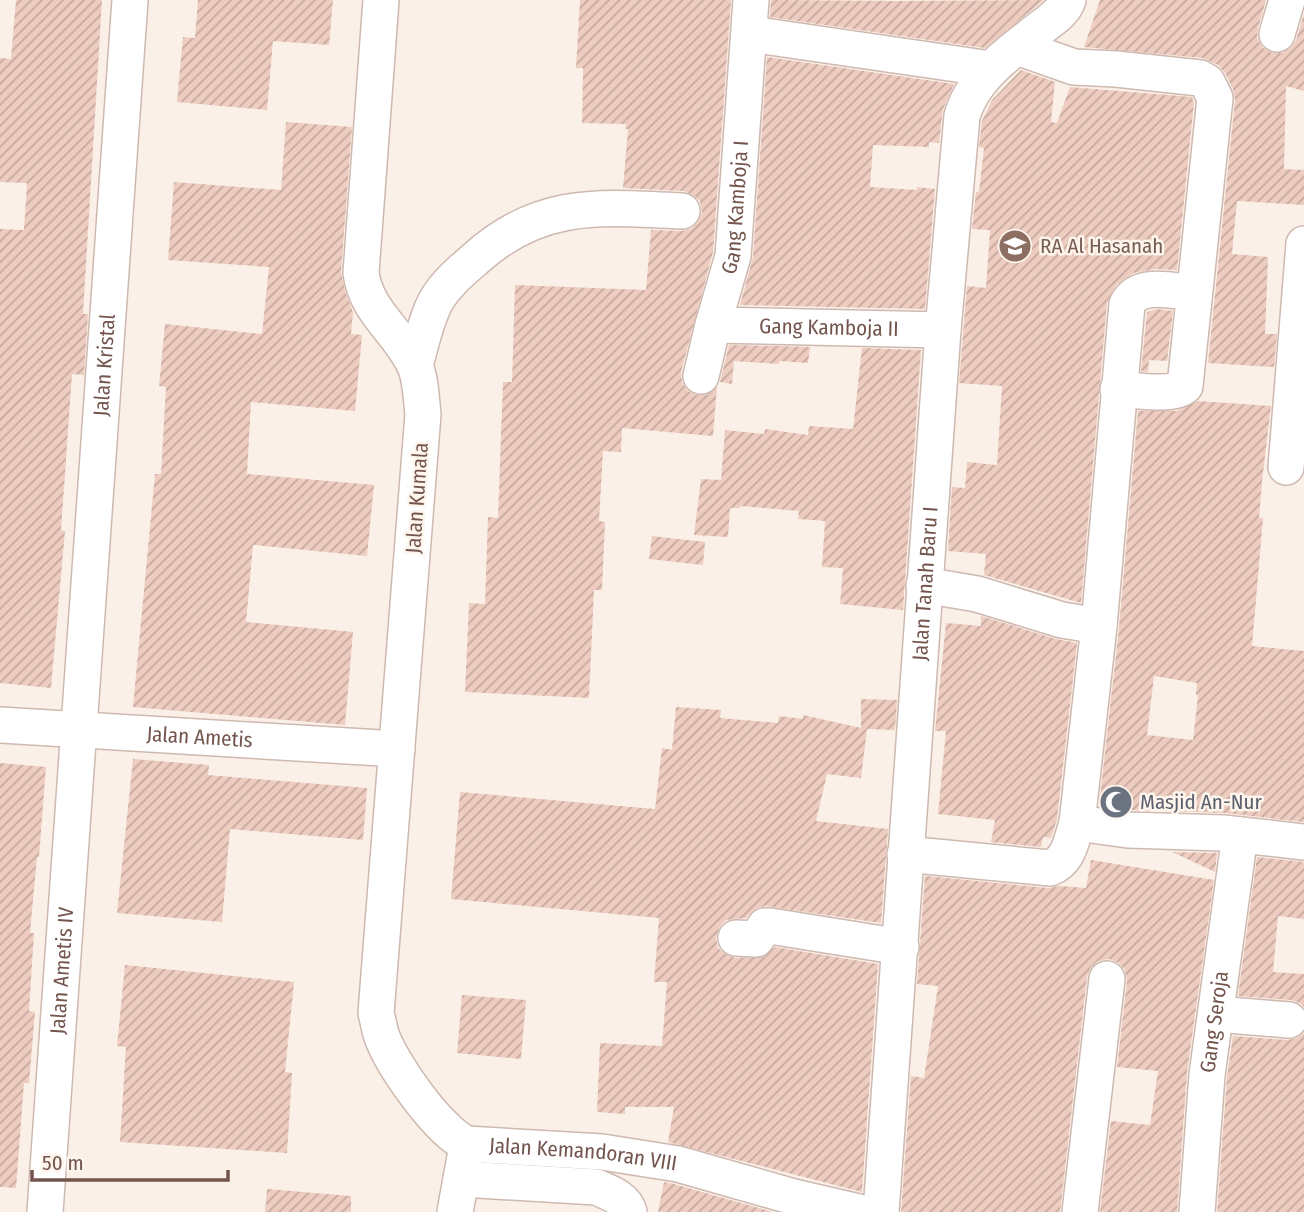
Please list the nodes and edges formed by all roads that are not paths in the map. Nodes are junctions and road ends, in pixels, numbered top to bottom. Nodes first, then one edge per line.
1 (130, 0) edge
2 (381, 0) edge
3 (1069, 0) edge
4 (1287, 0) edge
5 (750, 17) edge
6 (1277, 34) dead end
7 (1004, 58) junction
8 (682, 211) dead end
9 (1304, 244) edge
10 (1194, 293) junction
11 (713, 325) junction
12 (943, 330) junction
13 (415, 365) junction
14 (701, 376) dead end
15 (1118, 389) junction
16 (1286, 467) dead end
17 (924, 585) junction
18 (1099, 626) junction
19 (0, 725) edge
20 (78, 729) junction
21 (397, 749) junction
22 (1077, 823) junction
23 (1240, 835) junction
24 (1304, 842) edge
25 (905, 854) junction
26 (736, 938) dead end
27 (901, 947) junction
28 (1107, 979) dead end
29 (376, 1013) joint
30 (1216, 1014) junction
31 (1289, 1020) dead end
32 (467, 1144) junction
33 (458, 1196) edge
34 (45, 1212) edge
35 (629, 1212) edge
36 (859, 1212) edge
37 (881, 1212) edge
38 (1080, 1212) edge
39 (1197, 1212) edge

1 - 20 street, Jalan Kristal
2 - 13 street, Jalan Kumala
3 - 7 street, Jalan Tanah Baru I
4 - 6 street
5 - 7 street, Gang Kamboja I
5 - 11 street, Gang Kamboja I
7 - 10 street, Gang Kamboja I
7 - 12 street, Jalan Tanah Baru I
8 - 13 street
9 - 16 street
10 - 15 street
10 - 15 street
11 - 12 street, Gang Kamboja II
11 - 14 street, Gang Kamboja I
12 - 17 street, Jalan Tanah Baru I
13 - 21 street, Jalan Kumala
15 - 18 street
17 - 18 street
17 - 25 street, Jalan Tanah Baru I
18 - 22 street
19 - 20 street, Jalan Ametis
20 - 21 street, Jalan Ametis
20 - 34 street, Jalan Ametis IV
21 - 29 street, Jalan Kumala
22 - 23 street
22 - 25 street
23 - 24 street
23 - 30 street, Gang Seroja
25 - 27 street, Jalan Tanah Baru I
26 - 27 street
27 - 37 street, Jalan Tanah Baru I
28 - 38 street
29 - 32 street, Jalan Kemandoran VIII
30 - 31 street
30 - 39 street, Gang Seroja
32 - 33 street
32 - 36 street, Jalan Kemandoran VIII
33 - 35 street

